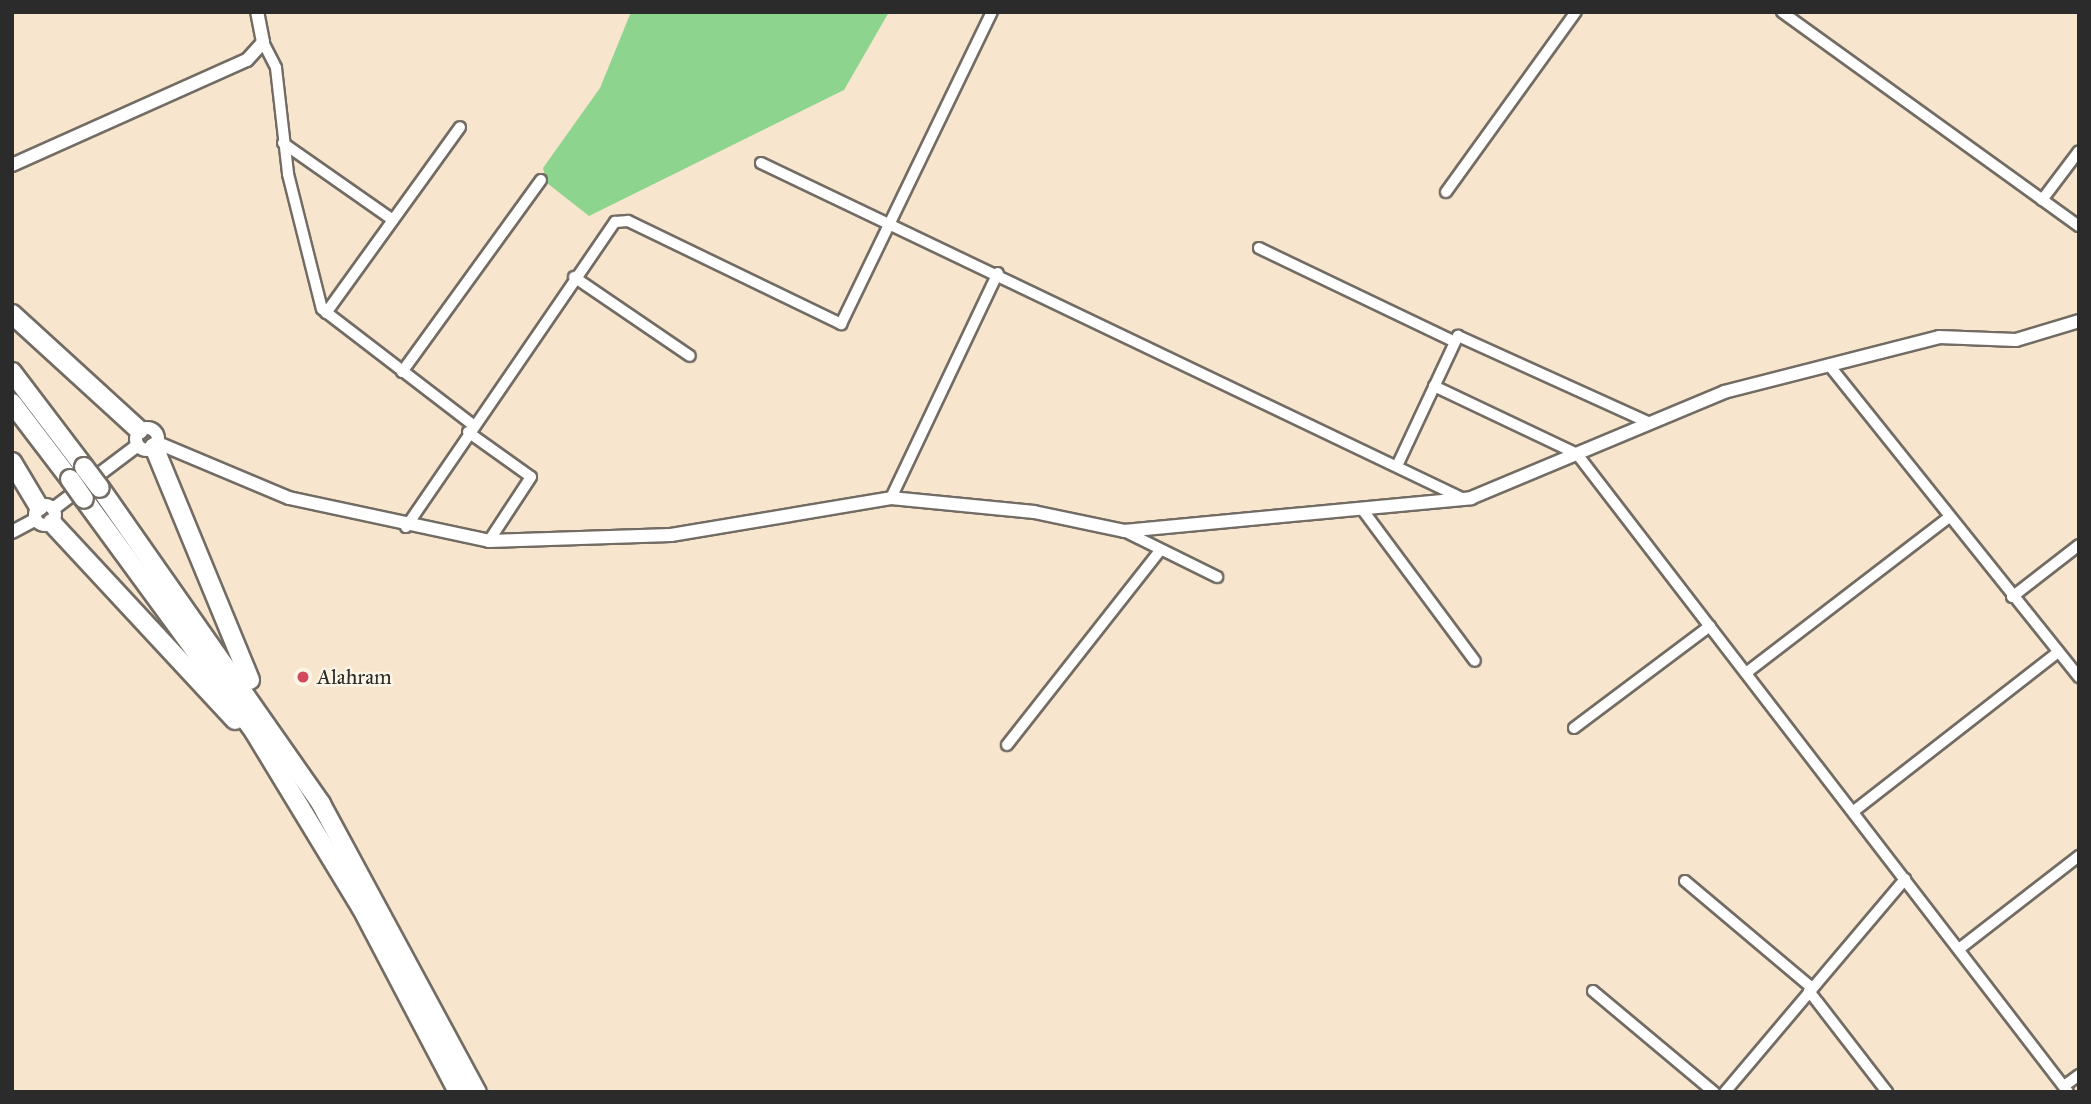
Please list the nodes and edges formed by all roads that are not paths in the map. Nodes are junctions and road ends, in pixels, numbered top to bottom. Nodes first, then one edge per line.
1 (257, 12) edge
2 (992, 12) edge
3 (1576, 12) edge
4 (1782, 12) edge
5 (263, 42) junction
6 (460, 127) dead end
7 (283, 143) junction
8 (2079, 151) edge
9 (761, 163) dead end
10 (12, 165) edge
11 (541, 180) dead end
12 (1447, 192) dead end
13 (2042, 200) junction
14 (393, 220) junction
15 (891, 223) junction
16 (2079, 226) edge
17 (1259, 248) dead end
18 (998, 273) junction
19 (574, 277) junction
20 (326, 313) junction
21 (12, 314) edge
22 (2079, 321) edge
23 (1455, 342) junction
24 (690, 356) dead end
25 (1829, 365) junction
26 (12, 372) edge
27 (402, 372) junction
28 (1434, 386) junction
29 (12, 403) edge
30 (1650, 423) junction
31 (470, 429) junction
32 (147, 441) junction
33 (1577, 454) junction
34 (12, 462) edge
35 (1397, 466) junction
36 (891, 498) junction
37 (1464, 499) junction
38 (1362, 509) junction
39 (45, 514) junction
40 (1949, 517) junction
41 (406, 527) junction
42 (12, 531) edge
43 (1124, 531) junction
44 (489, 541) junction
45 (2079, 545) edge
46 (1159, 552) junction
47 (1217, 577) dead end
48 (2012, 597) junction
49 (1710, 626) junction
50 (2059, 652) junction
51 (1475, 661) dead end
52 (1746, 673) junction
53 (2079, 677) edge
54 (267, 718) junction
55 (1574, 727) dead end
56 (1007, 745) dead end
57 (274, 762) junction
58 (1854, 811) junction
59 (2079, 856) edge
60 (1905, 879) junction
61 (1685, 881) dead end
62 (1959, 949) junction
63 (1810, 989) junction
64 (1593, 991) dead end
65 (2079, 1074) edge
66 (2066, 1089) edge
67 (458, 1092) edge
68 (477, 1092) edge
69 (1714, 1092) edge
70 (1725, 1092) edge
71 (1887, 1092) edge

1 - 5 street
2 - 15 street
3 - 12 street
4 - 13 street
5 - 7 street
5 - 10 street
6 - 14 street
7 - 14 street
7 - 20 street
8 - 13 street
9 - 15 street
11 - 27 street
13 - 16 street
14 - 20 street
15 - 18 street
15 - 19 street
17 - 23 street
18 - 35 street
18 - 36 street
19 - 24 street
19 - 31 street
20 - 27 street
21 - 32 highway
22 - 25 street
23 - 28 street
23 - 30 street
25 - 30 street
25 - 40 street
26 - 54 highway, bridge
27 - 31 street
28 - 33 street
28 - 35 street
29 - 57 highway, bridge
30 - 33 street
31 - 41 street
31 - 44 street
32 - 39 street
32 - 41 street
32 - 54 highway
33 - 37 street
33 - 49 street
34 - 39 highway
35 - 37 street
36 - 43 street
36 - 44 street
37 - 38 street
38 - 43 street
38 - 51 street
39 - 42 street
39 - 57 highway
40 - 48 street
40 - 52 street
41 - 44 street
43 - 46 street
45 - 48 street
46 - 47 street
46 - 56 street
48 - 50 street
49 - 52 street
49 - 55 street
50 - 53 street
50 - 58 street
52 - 58 street
54 - 68 highway
57 - 67 highway
58 - 60 street
59 - 62 street
60 - 62 street
60 - 63 street
61 - 63 street
62 - 66 street
63 - 70 street
63 - 71 street
64 - 69 street
65 - 66 street

